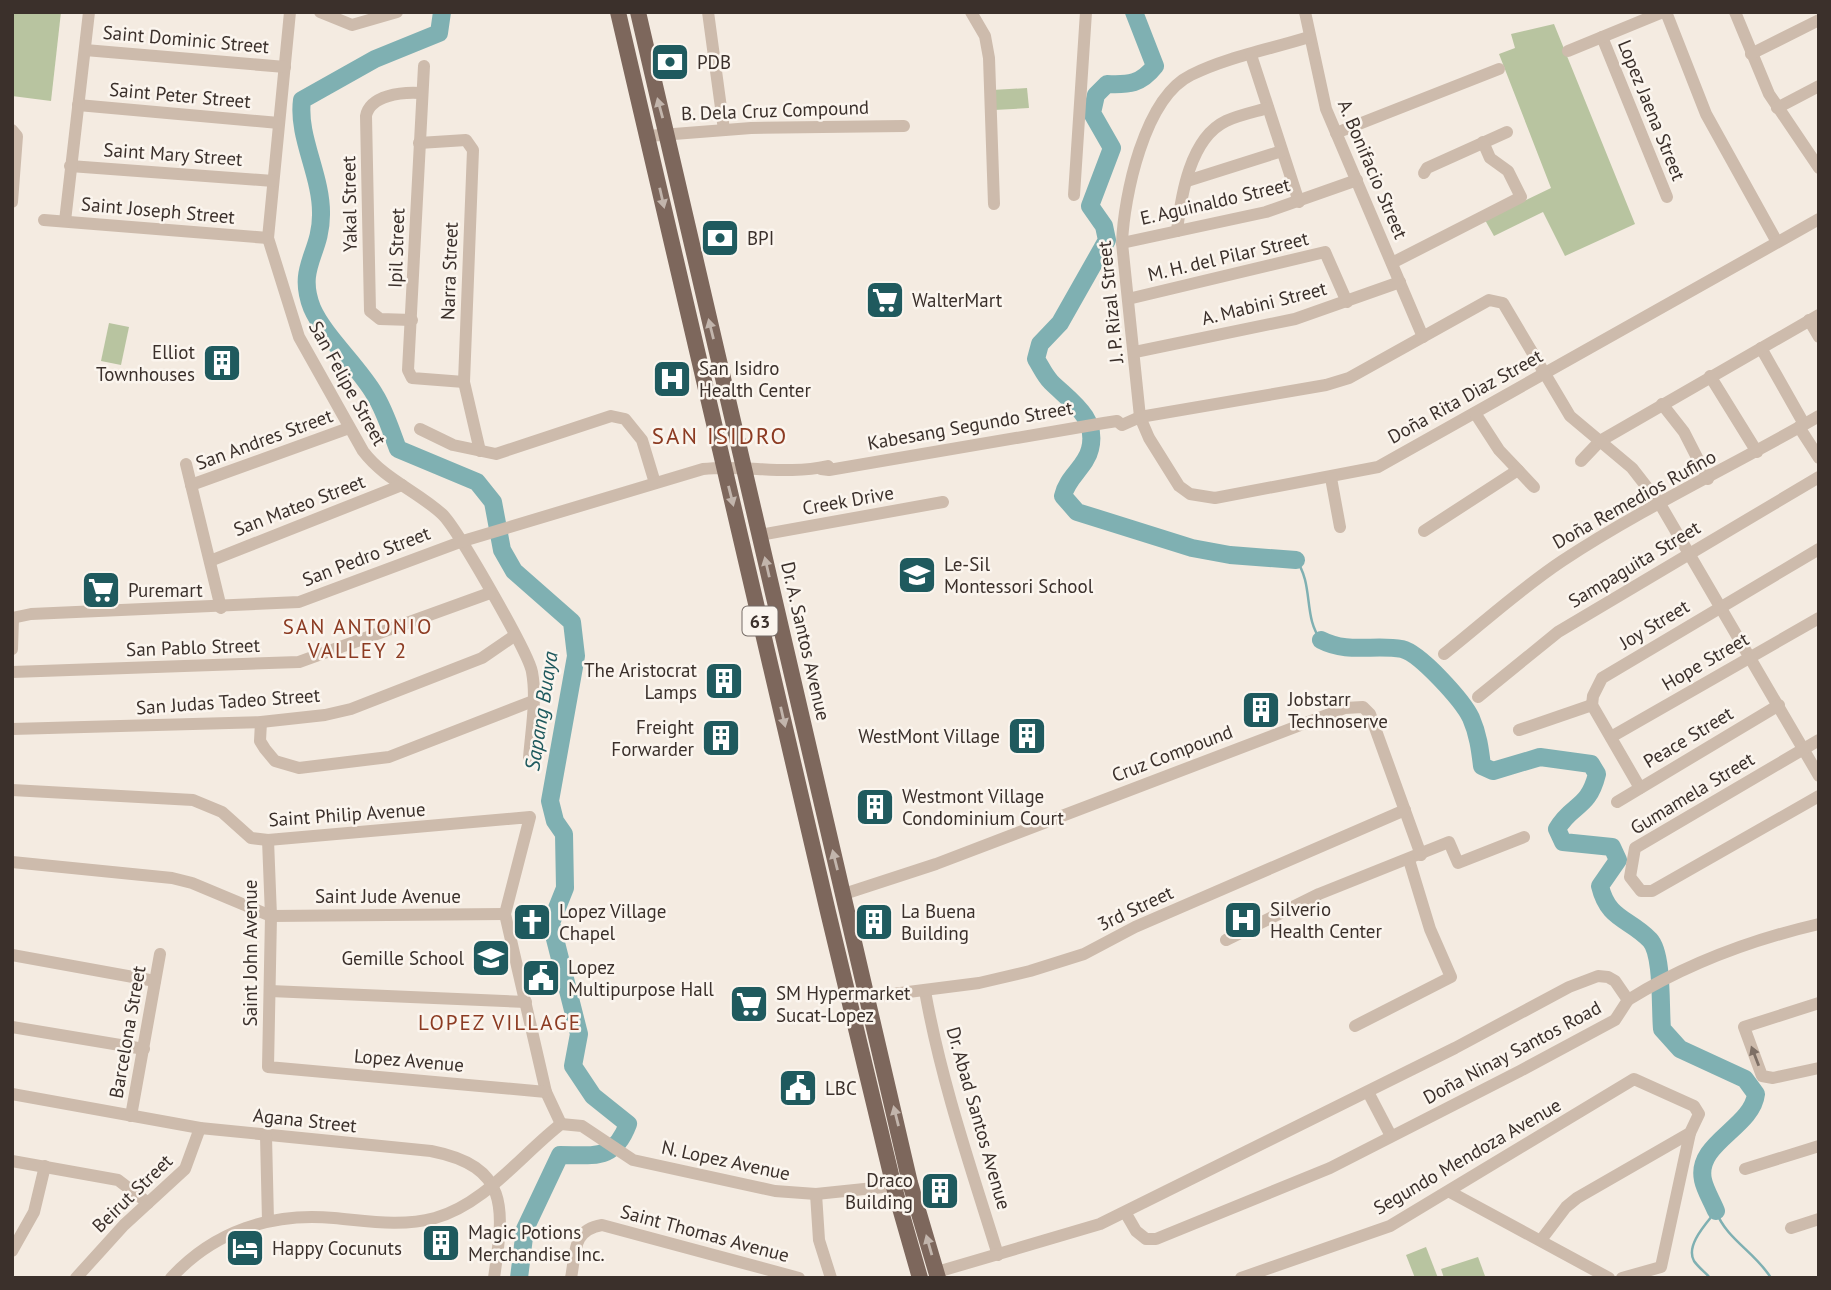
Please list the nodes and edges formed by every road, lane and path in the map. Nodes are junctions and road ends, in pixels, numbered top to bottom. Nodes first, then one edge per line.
1 (89, 12) edge
2 (290, 12) edge
3 (320, 12) edge
4 (397, 12) edge
5 (618, 12) edge
6 (638, 12) edge
7 (708, 12) edge
8 (971, 12) edge
9 (1086, 12) edge
10 (1305, 12) edge
11 (1664, 12) edge
12 (1735, 12) edge
13 (340, 16) edge
14 (1819, 20) edge
15 (1309, 37) junction
16 (1602, 37) junction
17 (85, 50) junction
18 (1568, 51) dead end
19 (1751, 54) junction
20 (1251, 55) junction
21 (424, 66) dead end
22 (285, 68) junction
23 (1499, 69) dead end
24 (1819, 86) edge
25 (420, 93) junction
26 (78, 105) junction
27 (1268, 108) junction
28 (1777, 108) junction
29 (279, 123) junction
30 (904, 126) dead end
31 (14, 131) edge
32 (724, 131) junction
33 (1336, 132) junction
34 (1507, 132) dead end
35 (666, 133) junction
36 (648, 136) junction
37 (1483, 142) junction
38 (419, 143) junction
39 (1282, 151) junction
40 (1814, 152) edge
41 (70, 166) junction
42 (1819, 168) edge
43 (1424, 173) dead end
44 (1357, 180) junction
45 (273, 181) junction
46 (1187, 181) junction
47 (13, 183) edge
48 (1074, 195) dead end
49 (1667, 197) dead end
50 (12, 202) edge
51 (1299, 202) junction
52 (994, 204) dead end
53 (1819, 219) edge
54 (44, 220) dead end
55 (65, 221) junction
56 (1177, 231) junction
57 (268, 239) junction
58 (1777, 242) junction
59 (1122, 243) junction
60 (1392, 263) junction
61 (1400, 282) junction
62 (1128, 299) junction
63 (1347, 302) junction
64 (1814, 317) edge
65 (412, 320) junction
66 (1423, 337) junction
67 (1819, 337) edge
68 (1761, 348) junction
69 (1135, 352) junction
70 (1545, 373) junction
71 (1710, 376) junction
72 (464, 382) junction
73 (1662, 404) junction
74 (1475, 413) junction
75 (1819, 416) edge
76 (1123, 420) junction
77 (1802, 426) junction
78 (349, 428) junction
79 (420, 429) dead end
80 (1600, 441) junction
81 (480, 450) junction
82 (1757, 452) junction
83 (1819, 458) edge
84 (1581, 461) dead end
85 (186, 464) dead end
86 (723, 467) junction
87 (742, 468) junction
88 (1518, 470) junction
89 (1819, 477) edge
90 (1331, 478) junction
91 (1708, 479) junction
92 (655, 483) junction
93 (191, 485) junction
94 (402, 485) junction
95 (1534, 487) dead end
96 (943, 502) dead end
97 (1660, 504) junction
98 (1340, 527) dead end
99 (1424, 531) dead end
100 (760, 535) junction
101 (463, 541) junction
102 (1819, 550) edge
103 (1690, 554) junction
104 (209, 561) junction
105 (490, 593) junction
106 (1721, 606) junction
107 (221, 608) junction
108 (12, 618) edge
109 (1819, 618) edge
110 (514, 636) junction
111 (12, 649) edge
112 (1444, 654) dead end
113 (1752, 656) junction
114 (12, 673) edge
115 (1478, 697) dead end
116 (533, 702) junction
117 (1592, 705) junction
118 (1779, 705) junction
119 (261, 722) junction
120 (12, 729) edge
121 (1519, 730) dead end
122 (1611, 737) junction
123 (1819, 740) edge
124 (1803, 749) junction
125 (529, 758) dead end
126 (1819, 776) edge
127 (1640, 788) junction
128 (12, 790) edge
129 (1819, 796) edge
130 (1617, 802) dead end
131 (1405, 810) junction
132 (1524, 836) dead end
133 (268, 840) junction
134 (1415, 857) junction
135 (12, 862) edge
136 (845, 901) junction
137 (828, 912) junction
138 (505, 914) junction
139 (271, 916) junction
140 (1819, 924) edge
141 (1226, 940) dead end
142 (160, 954) dead end
143 (12, 955) edge
144 (155, 981) junction
145 (271, 990) junction
146 (925, 991) junction
147 (869, 997) junction
148 (1628, 1000) junction
149 (526, 1002) junction
150 (1819, 1003) edge
151 (1355, 1026) dead end
152 (12, 1027) edge
153 (144, 1049) junction
154 (268, 1067) joint
155 (1819, 1068) edge
156 (547, 1092) junction
157 (1368, 1092) junction
158 (12, 1094) edge
159 (131, 1116) junction
160 (564, 1124) junction
161 (200, 1128) junction
162 (1690, 1133) junction
163 (266, 1136) junction
164 (1391, 1136) junction
165 (1819, 1146) edge
166 (12, 1161) edge
167 (45, 1166) junction
168 (1745, 1169) dead end
169 (492, 1184) junction
170 (902, 1185) junction
171 (1450, 1192) junction
172 (816, 1194) junction
173 (148, 1203) junction
174 (1125, 1212) junction
175 (1819, 1219) edge
176 (268, 1221) junction
177 (1791, 1228) dead end
178 (1541, 1240) junction
179 (12, 1251) edge
180 (998, 1255) junction
181 (938, 1275) edge
182 (76, 1278) edge
183 (171, 1278) edge
184 (494, 1278) edge
185 (571, 1278) edge
186 (799, 1278) edge
187 (831, 1278) edge
188 (920, 1278) edge
189 (1241, 1278) edge
190 (1609, 1278) edge
191 (1622, 1278) edge

1 - 17 street
2 - 22 street, San Felipe Street
3 - 13 street
4 - 13 street
5 - 36 main road, Dr. A. Santos Avenue / 63
35 -> 6 main road, Dr. A. Santos Avenue / 63
7 - 32 street
8 - 52 street
9 - 48 street
10 - 15 street, A. Bonifacio Street
11 - 16 street, Lopez Jaena Street
11 - 58 street
12 - 19 street
14 - 19 street
15 - 20 street, J. P. Rizal Street
15 - 33 street, A. Bonifacio Street
16 - 18 street, Lopez Jaena Street
16 - 49 street, Lopez Jaena Street
17 - 22 street, Saint Dominic Street
17 - 26 street
19 - 28 street
20 - 27 street
20 - 59 street, J. P. Rizal Street
21 - 25 street, Ipil Street
22 - 29 street, San Felipe Street
23 - 33 street
24 - 28 street
25 - 38 street, Ipil Street
25 - 65 street, Yakal Street
26 - 29 street, Saint Peter Street
26 - 41 street
27 - 39 street
27 - 46 street
28 - 40 street
29 - 45 street, San Felipe Street
30 - 32 street, B. Dela Cruz Compound
31 - 47 street
32 - 35 street, B. Dela Cruz Compound
33 - 44 street, A. Bonifacio Street
34 - 37 street
35 - 36 street, B. Dela Cruz Compound
87 -> 35 main road, Dr. A. Santos Avenue / 63
36 -> 86 main road, Dr. A. Santos Avenue / 63
37 - 43 street
37 - 60 street
38 - 65 street, Ipil Street
38 - 72 street, Narra Street
39 - 46 street
39 - 51 street
40 - 42 street
41 - 45 street, Saint Mary Street
41 - 55 street
44 - 51 street, E. Aguinaldo Street
44 - 60 street, A. Bonifacio Street
45 - 57 street, San Felipe Street
46 - 56 street
47 - 50 street
51 - 56 street, E. Aguinaldo Street
53 - 58 street, Doña Rita Diaz Street
54 - 55 street, Saint Joseph Street
55 - 57 street, Saint Joseph Street
56 - 59 street, E. Aguinaldo Street
57 - 78 street, San Felipe Street
58 - 70 street, Doña Rita Diaz Street
59 - 62 street, J. P. Rizal Street
60 - 61 street, A. Bonifacio Street
61 - 63 street, A. Mabini Street
61 - 66 street, A. Bonifacio Street
62 - 63 street, M. H. del Pilar Street
62 - 69 street, J. P. Rizal Street
63 - 69 street, A. Mabini Street
64 - 67 street
64 - 68 street
65 - 72 street, Ipil Street
66 - 70 street, Kabesang Segundo Street
66 - 76 street, Kabesang Segundo Street
68 - 71 street
68 - 77 street
69 - 76 street, J. P. Rizal Street
70 - 74 street, Doña Rita Diaz Street
70 - 80 street, Kabesang Segundo Street
71 - 73 street
71 - 82 street
72 - 81 street, Narra Street
73 - 80 street
73 - 91 street
74 - 88 street
74 - 90 street, Doña Rita Diaz Street
75 - 77 street, Doña Remedios Rufino
76 - 87 street, Kabesang Segundo Street
76 - 90 street, Doña Rita Diaz Street
77 - 82 street, Doña Remedios Rufino
77 - 83 street
78 - 93 street, San Andres Street
78 - 94 street, San Felipe Street
79 - 81 street
80 - 84 street
80 - 97 street
81 - 92 street
82 - 91 street, Doña Remedios Rufino
85 - 93 street
86 - 87 street, Kabesang Segundo Street
86 - 92 street, San Pedro Street
86 -> 137 main road, Dr. A. Santos Avenue / 63
87 - 100 main road, Dr. A. Santos Avenue / 63
88 - 95 street
88 - 99 street
89 - 103 street, Sampaguita Street
90 - 98 street
91 - 97 street, Doña Remedios Rufino
92 - 101 street, San Pedro Street
93 - 104 street
94 - 101 street, San Felipe Street
94 - 104 street, San Mateo Street
96 - 100 street, Creek Drive
97 - 103 street
97 - 112 street, Doña Remedios Rufino
136 -> 100 main road, Dr. A. Santos Avenue / 63
101 - 105 street, San Felipe Street
101 - 107 street, San Pedro Street
102 - 106 street, Joy Street
103 - 106 street
103 - 115 street, Sampaguita Street
104 - 107 street
105 - 110 street, San Felipe Street
105 - 114 street, San Pablo Street
106 - 113 street
106 - 117 street, Joy Street
107 - 108 street, San Pedro Street
108 - 111 street
109 - 113 street, Hope Street
110 - 116 street, San Felipe Street
110 - 119 street, San Judas Tadeo Street
113 - 118 street
113 - 122 street, Hope Street
116 - 119 street
116 - 125 street, San Felipe Street
117 - 121 street
117 - 122 street
118 - 124 street
118 - 127 street, Peace Street
119 - 120 street, San Judas Tadeo Street
122 - 127 street
123 - 124 street
124 - 126 street
124 - 129 street, Gumamela Street
127 - 130 street, Peace Street
128 - 133 street, Saint Philip Avenue
131 - 134 street, Cruz Compound
131 - 136 street, Cruz Compound
131 - 146 street, 3rd Street
132 - 134 street
133 - 138 street, Saint Philip Avenue
133 - 139 street, Saint John Avenue
134 - 141 street
134 - 151 street, Cruz Compound
135 - 139 street
136 - 137 main road
136 - 147 main road, Dr. A. Santos Avenue / 63
137 - 170 main road, Dr. A. Santos Avenue / 63
138 - 139 street, Saint Jude Avenue
138 - 149 street
139 - 145 street, Saint John Avenue
140 - 148 street
142 - 144 street, Barcelona Street
143 - 144 street
144 - 153 street, Barcelona Street
145 - 149 street
145 - 154 street, Saint John Avenue
146 - 147 street, 3rd Street
146 - 180 street, Dr. Abad Santos Avenue
170 -> 147 main road, Dr. A. Santos Avenue / 63
148 - 157 street, Doña Ninay Santos Road
148 - 164 street, Doña Ninay Santos Road
149 - 156 street
155 -> 150 street
152 - 153 street
153 - 159 street, Barcelona Street
154 - 156 street, Lopez Avenue
156 - 160 street
157 - 164 street
157 - 174 street, Doña Ninay Santos Road
158 - 159 street, Agana Street
159 - 161 street, Agana Street
160 - 169 street
160 - 172 street, N. Lopez Avenue
161 - 163 street, Agana Street
161 - 173 street, Beirut Street
162 - 171 street, Segundo Mendoza Avenue
162 - 178 street
162 - 191 street
163 - 169 street, Agana Street
163 - 176 street
164 - 174 street, Doña Ninay Santos Road
165 - 168 street
166 - 167 street
167 - 173 street
167 - 179 street
169 - 176 street
169 - 184 street
170 - 172 street, N. Lopez Avenue
181 -> 170 main road, Dr. A. Santos Avenue / 63
170 - 188 main road, Dr. A. Santos Avenue / 63
171 - 178 street
171 - 189 street, Segundo Mendoza Avenue
172 - 187 street
173 - 182 street, Beirut Street
174 - 180 street, Doña Ninay Santos Road
175 - 177 street
176 - 183 street
178 - 190 street
180 - 181 street, Doña Ninay Santos Road
185 - 186 street, Saint Thomas Avenue

